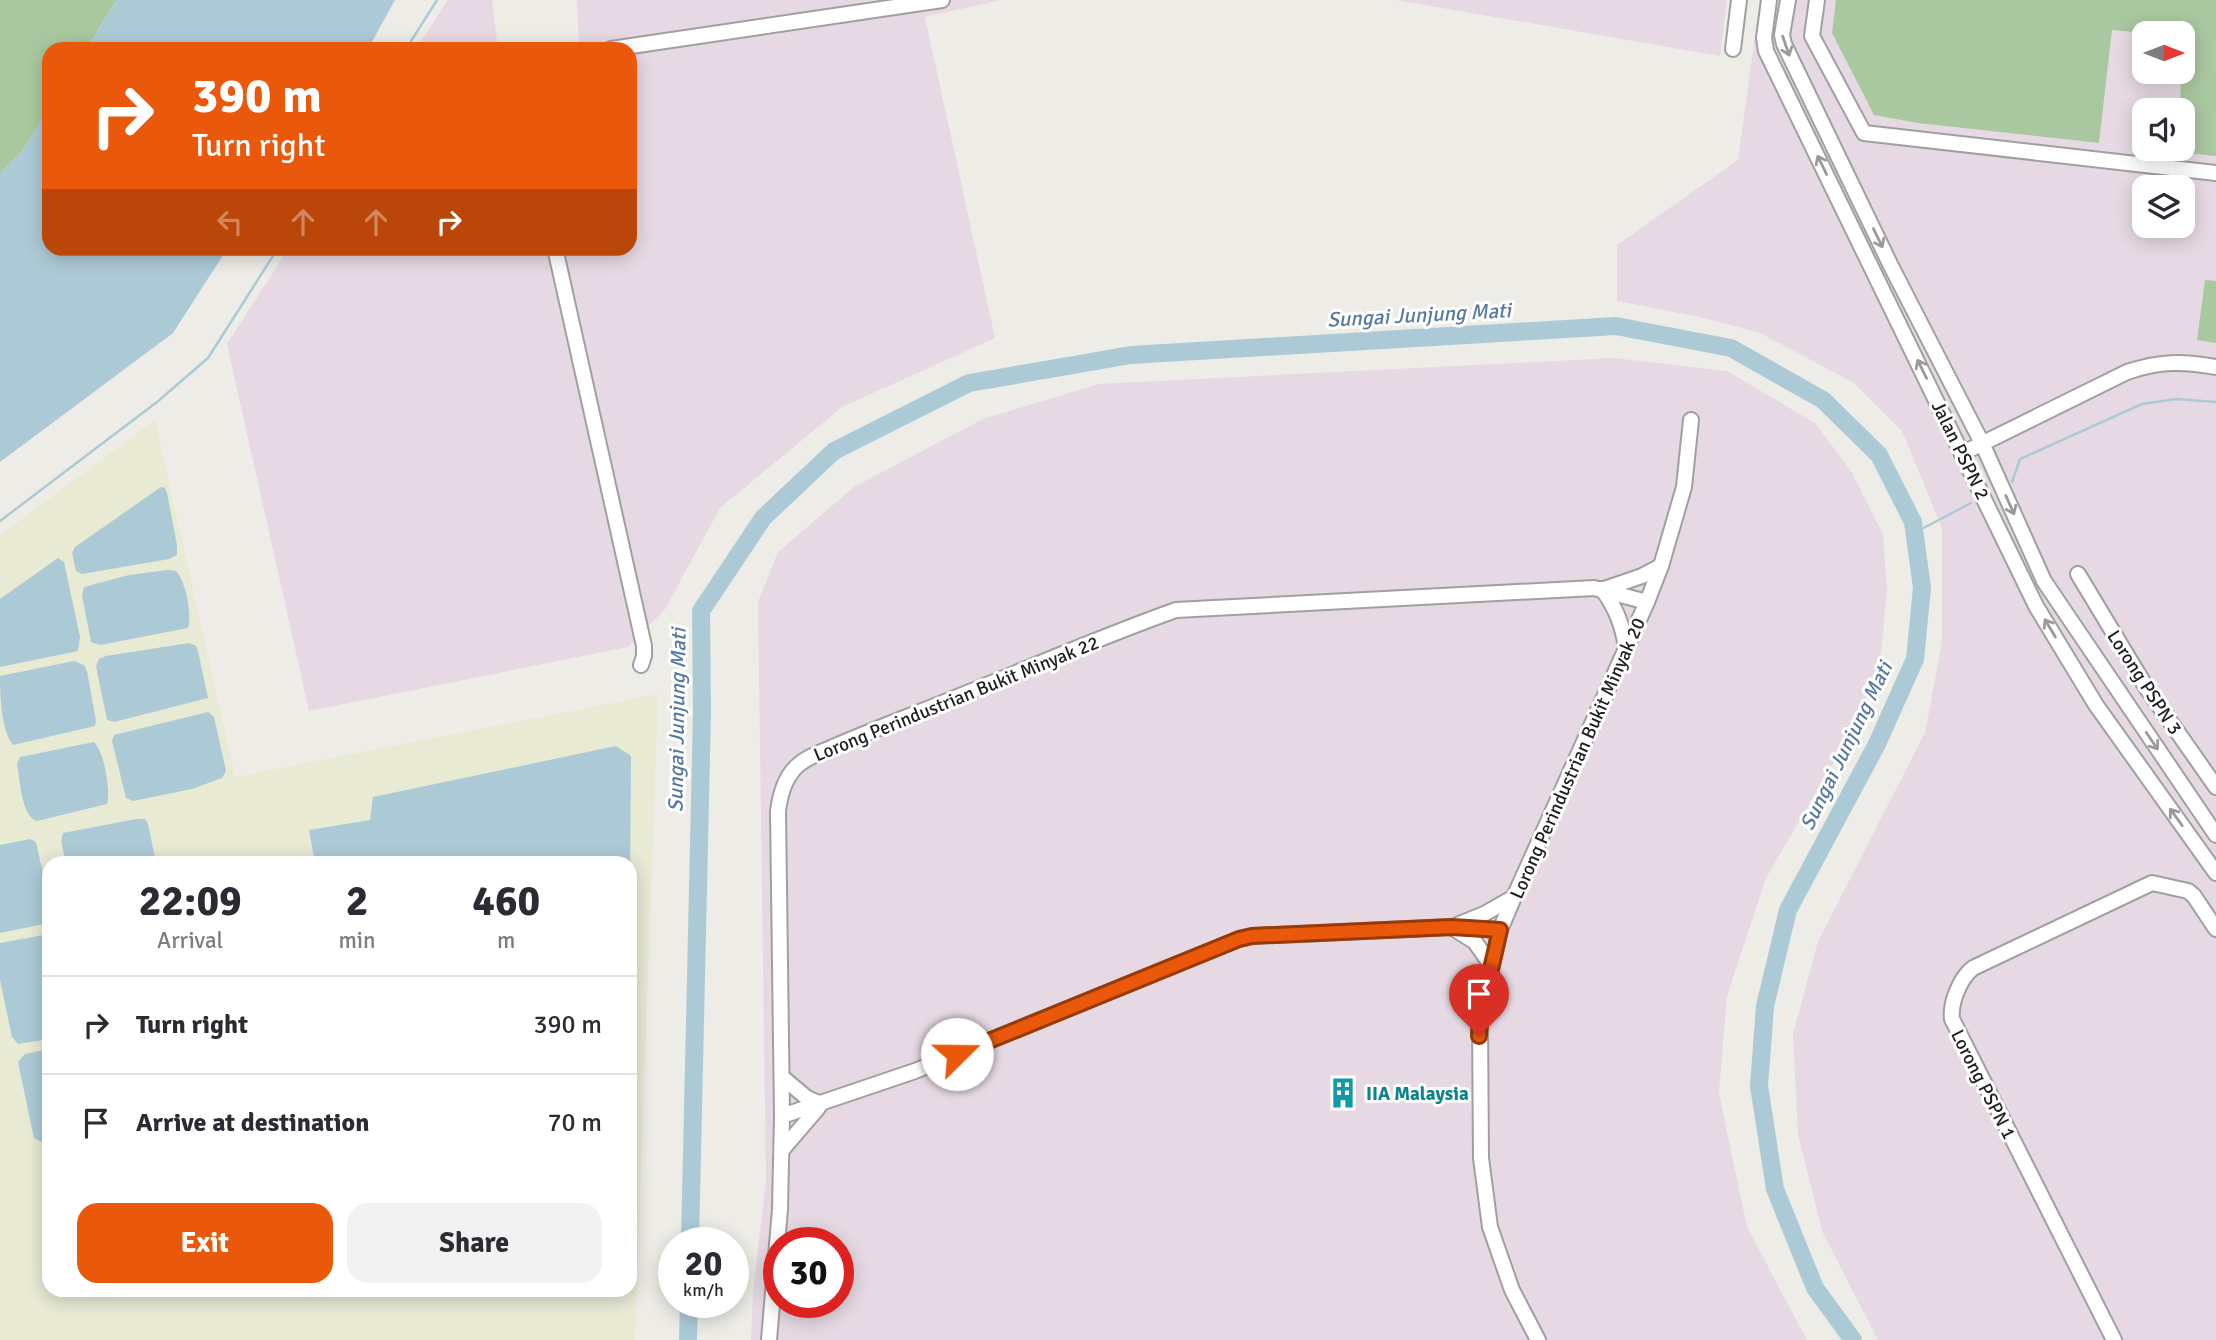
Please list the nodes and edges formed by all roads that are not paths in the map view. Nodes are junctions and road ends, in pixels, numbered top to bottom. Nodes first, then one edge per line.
1 (942, 0) edge
2 (1740, 0) edge
3 (1769, 0) edge
4 (1787, 0) edge
5 (1817, 0) edge
6 (637, 45) edge
7 (1733, 50) dead end
8 (2216, 173) edge
9 (557, 256) edge
10 (2216, 367) edge
11 (1691, 420) dead end
12 (1982, 443) junction
13 (1962, 453) junction
14 (1661, 566) junction
15 (2078, 574) dead end
16 (1602, 589) junction
17 (1647, 602) junction
18 (1626, 647) junction
19 (641, 665) dead end
20 (2146, 687) junction
21 (2124, 701) junction
22 (2216, 788) edge
23 (2216, 835) edge
24 (2216, 873) edge
25 (1514, 897) junction
26 (1452, 927) junction
27 (2216, 929) edge
28 (1500, 930) junction
29 (1491, 965) junction
30 (782, 1077) junction
31 (821, 1104) junction
32 (782, 1116) junction
33 (782, 1150) junction
34 (769, 1340) edge
35 (1538, 1340) edge
36 (2114, 1340) edge

1 - 6 street
2 - 7 street
13 -> 3 street, Jalan PSPN 2
4 -> 12 street, Jalan PSPN 2
5 - 8 street
9 - 19 street
10 - 12 street
11 - 14 street, Lorong Perindustrian Bukit Minyak 20
12 - 13 street
12 -> 21 street, Jalan PSPN 2
24 -> 13 street, Jalan PSPN 2
14 - 16 street
14 - 17 street, Lorong Perindustrian Bukit Minyak 20
15 - 20 street, Lorong PSPN 3
16 - 17 street, Lorong Perindustrian Bukit Minyak 22
16 - 18 street
16 - 30 street, Lorong Perindustrian Bukit Minyak 22
17 - 18 street, Lorong Perindustrian Bukit Minyak 20
18 - 25 street, Lorong Perindustrian Bukit Minyak 20
20 - 21 street
20 - 22 street, Lorong PSPN 3
21 -> 23 street, Jalan PSPN 2
25 - 26 street
25 - 28 street, Lorong Perindustrian Bukit Minyak 20
26 - 28 street
26 - 29 street
26 - 31 street
27 - 36 street, Lorong PSPN 1
28 - 29 street, Lorong Perindustrian Bukit Minyak 20
29 - 35 street, Lorong Perindustrian Bukit Minyak 20
30 - 31 street
30 - 32 street, Lorong Perindustrian Bukit Minyak 22
31 - 32 street
31 - 33 street
32 - 33 street, Lorong Perindustrian Bukit Minyak 22
33 - 34 street, Lorong Perindustrian Bukit Minyak 22

